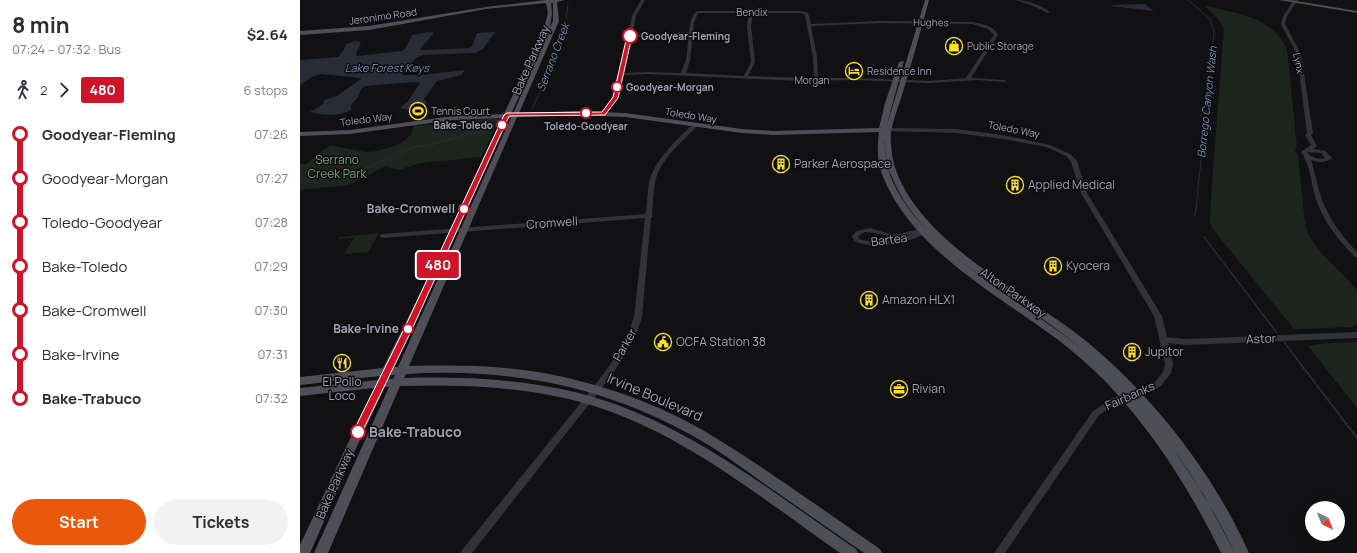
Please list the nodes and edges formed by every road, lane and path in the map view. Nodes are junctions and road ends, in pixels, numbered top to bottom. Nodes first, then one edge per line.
1 (563, 0) edge
2 (643, 0) edge
3 (921, 0) edge
4 (927, 0) edge
5 (1018, 0) edge
6 (1281, 0) edge
7 (551, 1) edge
8 (1294, 1) edge
9 (1357, 11) edge
10 (752, 12) junction
11 (1048, 12) dead end
12 (917, 22) junction
13 (808, 25) junction
14 (300, 33) edge
15 (690, 33) junction
16 (630, 36) junction
17 (620, 74) junction
18 (683, 75) junction
19 (745, 78) junction
20 (816, 80) junction
21 (968, 80) junction
22 (900, 81) junction
23 (1005, 81) dead end
24 (515, 114) junction
25 (603, 114) junction
26 (886, 114) junction
27 (507, 115) junction
28 (694, 126) junction
29 (885, 130) junction
30 (860, 131) junction
31 (1310, 133) junction
32 (300, 134) edge
33 (1307, 152) junction
34 (1326, 153) junction
35 (496, 158) junction
36 (486, 159) junction
37 (1321, 160) junction
38 (1074, 161) joint
39 (1314, 176) junction
40 (650, 216) junction
41 (464, 230) junction
42 (453, 231) junction
43 (928, 231) junction
44 (382, 236) dead end
45 (1357, 256) edge
46 (1357, 334) edge
47 (1164, 340) junction
48 (402, 370) junction
49 (385, 377) junction
50 (300, 381) edge
51 (396, 381) junction
52 (596, 389) junction
53 (302, 392) edge
54 (1131, 396) junction
55 (588, 399) junction
56 (303, 553) edge
57 (320, 553) edge
58 (466, 553) edge
59 (851, 553) edge
60 (875, 553) edge
61 (999, 553) edge
62 (1228, 553) edge
63 (1242, 553) edge

1 - 7 main road, Jeronimo Road
2 - 16 street
3 - 12 main road, Alton Parkway
4 - 12 main road, Alton Parkway
5 - 11 street
6 - 8 main road
7 - 14 main road, Jeronimo Road
7 - 24 main road, Bake Parkway
7 - 27 main road, Bake Parkway
8 - 9 main road
8 - 31 street, Lynx
10 - 13 street, Bendix
10 - 15 street, Bendix
10 - 19 street
12 - 13 street, Hughes
12 - 21 street, Hughes
12 - 22 main road, Alton Parkway
13 - 20 street
15 - 16 street
15 - 18 street
16 - 17 street
17 - 18 street, Morgan
17 - 25 street
18 - 19 street, Morgan
19 - 20 street, Morgan
20 - 22 street, Morgan
21 - 22 street, Morgan
21 - 23 street, Morgan
22 - 26 main road, Alton Parkway
22 - 29 main road, Alton Parkway
24 - 25 main road, Toledo Way
24 - 27 main road, Toledo Way
24 - 35 main road, Bake Parkway
25 - 28 main road, Toledo Way
26 - 29 main road, Alton Parkway
26 - 30 main road
27 - 32 main road, Toledo Way
27 - 36 main road, Bake Parkway
28 - 30 main road, Toledo Way
28 - 40 street, Parker
29 - 30 main road, Toledo Way
29 - 38 street, Toledo Way
29 - 43 main road, Alton Parkway
31 - 33 street, Lynx
31 - 34 street
33 - 34 street
33 - 37 street
33 - 39 street, Lynx
34 - 37 street
35 - 36 main road
35 - 41 main road, Bake Parkway
36 - 42 main road, Bake Parkway
37 - 39 street
38 - 47 street, Fairbanks
39 - 45 street, Lynx
40 - 41 street, Cromwell
40 - 52 street, Parker
41 - 42 street, Cromwell
41 - 48 main road, Bake Parkway
42 - 44 street, Cromwell
42 - 49 main road, Bake Parkway
43 - 43 street, Bartea
43 - 54 main road, Alton Parkway
46 - 47 street, Astor
47 - 54 street, Fairbanks
48 - 49 main road, Irvine Boulevard
48 - 51 main road, Bake Parkway
48 - 52 main road, Irvine Boulevard
49 - 50 main road
49 - 51 main road, Irvine Boulevard
49 - 53 main road
49 - 56 main road, Bake Parkway
51 - 55 main road, Irvine Boulevard
51 - 57 main road, Bake Parkway
52 - 55 street, Parker
52 - 60 main road, Irvine Boulevard
54 - 61 street, Fairbanks
54 - 62 main road, Alton Parkway
54 - 63 main road, Alton Parkway
55 - 58 street, Parker
55 - 59 main road, Irvine Boulevard

